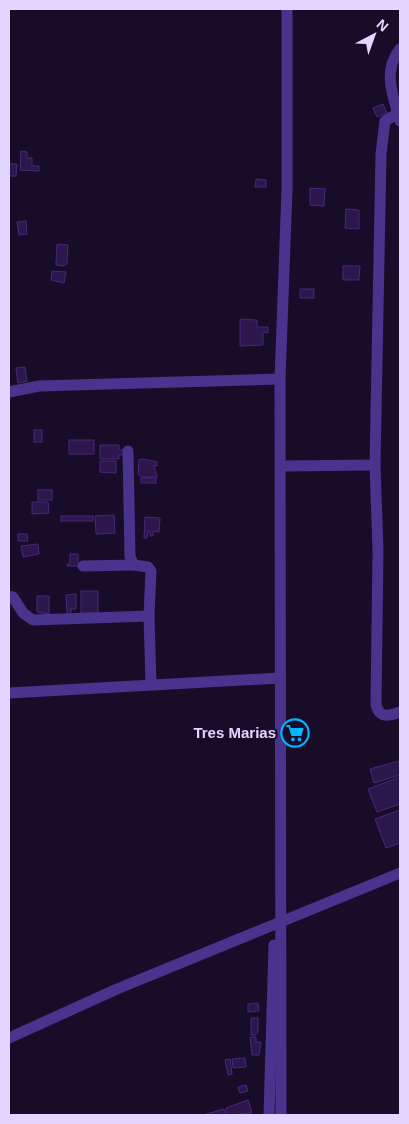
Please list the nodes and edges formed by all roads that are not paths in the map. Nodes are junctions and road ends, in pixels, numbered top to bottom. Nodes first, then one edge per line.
1 (287, 9) edge
2 (400, 49) edge
3 (399, 115) edge
4 (280, 379) junction
5 (9, 392) edge
6 (128, 451) dead end
7 (375, 465) junction
8 (282, 466) junction
9 (134, 565) junction
10 (83, 566) dead end
11 (9, 596) edge
12 (149, 616) junction
13 (280, 678) junction
14 (152, 683) junction
15 (9, 693) edge
16 (400, 712) edge
17 (400, 873) edge
18 (279, 921) junction
19 (9, 1038) edge
20 (275, 1112) edge

1 - 4 street
2 - 3 street
3 - 7 street
4 - 5 street
4 - 8 street
6 - 9 street
7 - 8 street
7 - 16 street
8 - 13 street
9 - 10 street
9 - 12 street
11 - 12 street
12 - 14 street
13 - 14 street
13 - 18 street
14 - 15 street
17 - 18 street
18 - 19 street
18 - 20 street

